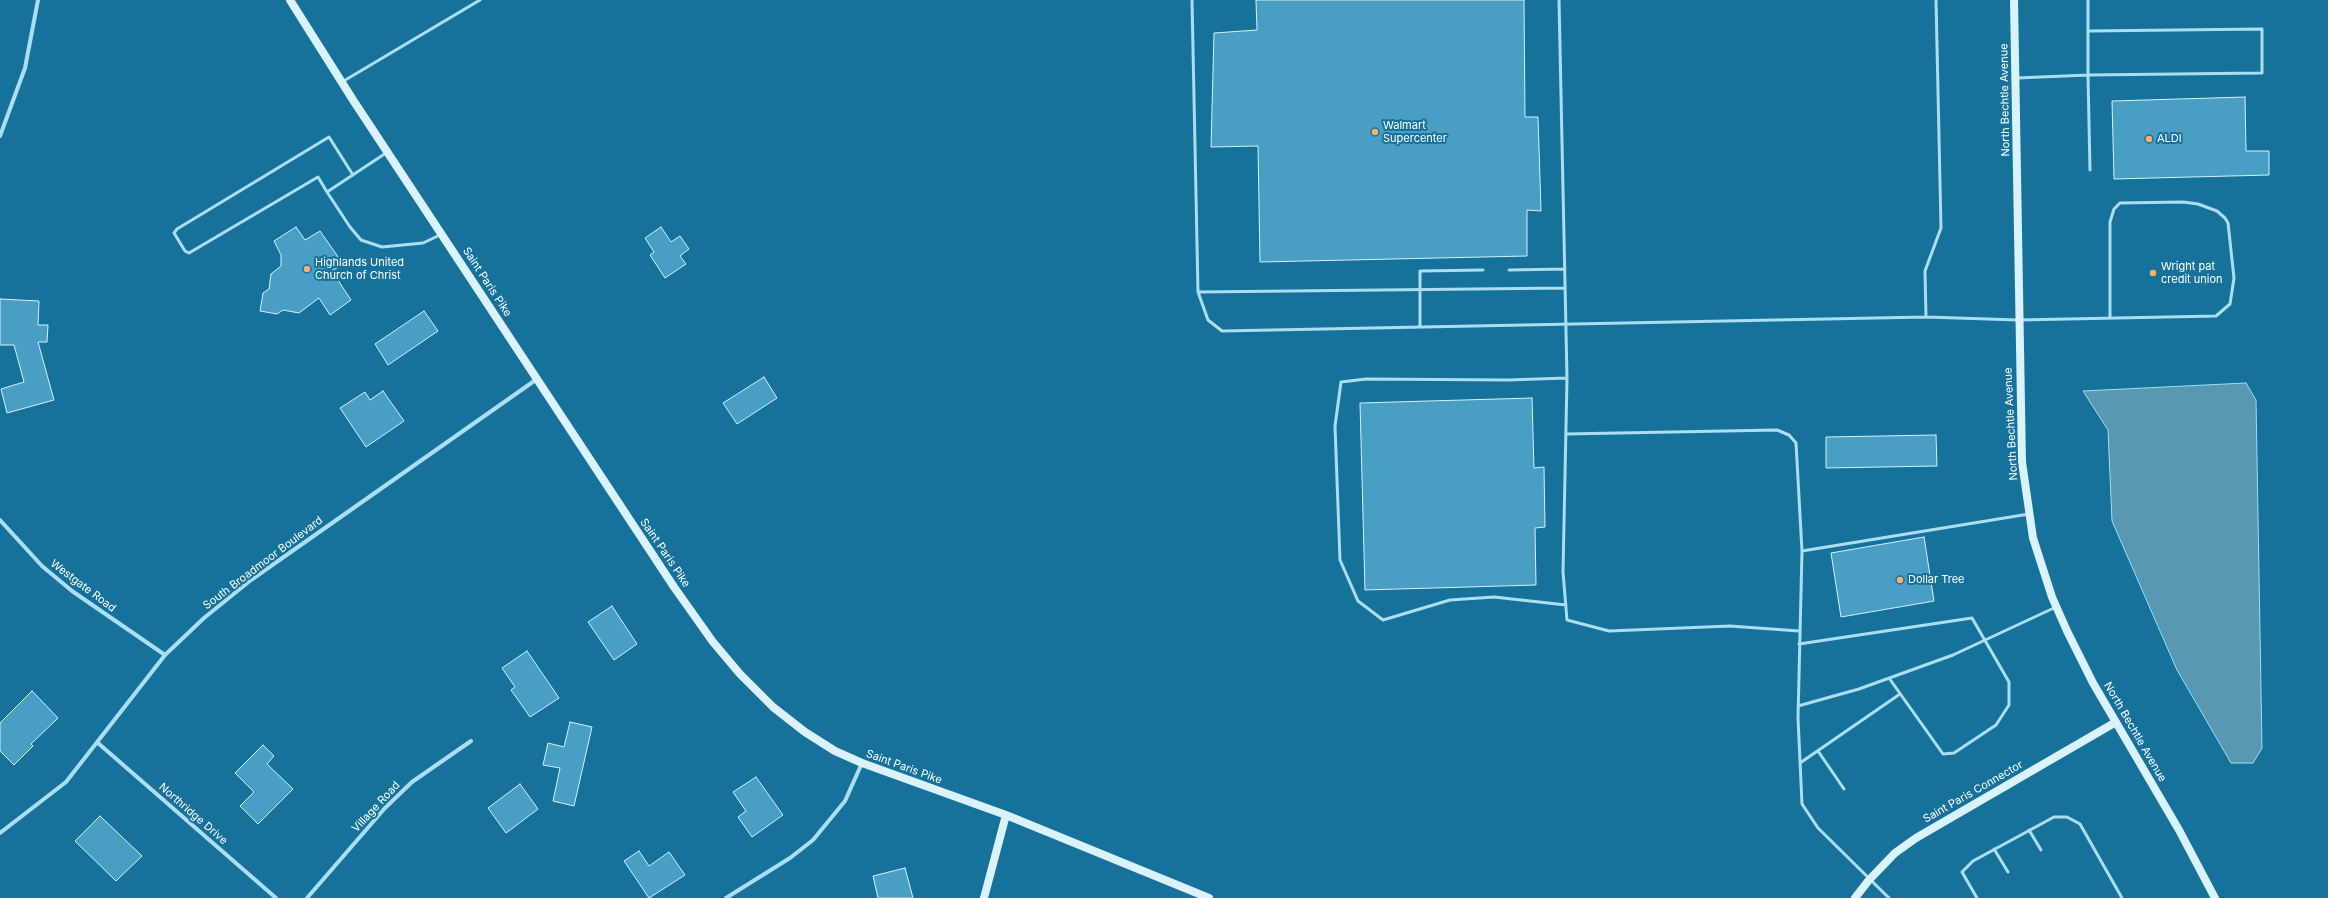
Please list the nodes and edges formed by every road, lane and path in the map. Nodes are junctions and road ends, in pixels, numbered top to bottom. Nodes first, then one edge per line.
1 (38, 0) edge
2 (290, 0) edge
3 (480, 0) edge
4 (1192, 0) edge
5 (1559, 0) edge
6 (1936, 0) edge
7 (2014, 0) edge
8 (2088, 0) edge
9 (2089, 31) junction
10 (2088, 75) junction
11 (2015, 78) junction
12 (342, 82) junction
13 (0, 136) edge
14 (387, 152) junction
15 (2090, 170) dead end
16 (352, 175) junction
17 (327, 192) junction
18 (441, 234) junction
19 (1565, 269) junction
20 (1483, 270) dead end
21 (1509, 270) dead end
22 (1565, 288) junction
23 (1420, 290) junction
24 (1198, 292) junction
25 (1926, 316) junction
26 (2110, 318) junction
27 (2018, 320) junction
28 (1566, 325) junction
29 (1420, 327) junction
30 (1567, 378) junction
31 (538, 379) junction
32 (1566, 434) junction
33 (2029, 514) junction
34 (0, 520) edge
35 (1802, 551) junction
36 (1566, 605) junction
37 (2056, 607) junction
38 (1799, 631) junction
39 (1985, 640) junction
40 (1799, 644) junction
41 (164, 655) junction
42 (1889, 678) junction
43 (1900, 694) junction
44 (1798, 706) junction
45 (2116, 722) junction
46 (471, 741) dead end
47 (98, 743) junction
48 (1818, 751) junction
49 (862, 763) junction
50 (1800, 763) junction
51 (1844, 789) dead end
52 (1006, 815) junction
53 (2030, 830) junction
54 (0, 833) edge
55 (1994, 849) junction
56 (2042, 850) dead end
57 (2008, 872) dead end
58 (1869, 880) junction
59 (276, 898) edge
60 (307, 898) edge
61 (726, 898) edge
62 (984, 898) edge
63 (1209, 898) edge
64 (1855, 898) edge
65 (1889, 898) edge
66 (1977, 898) edge
67 (2122, 898) edge
68 (2215, 898) edge

1 - 13 street
2 - 12 street, Saint Paris Pike
3 - 12 lane
4 - 24 lane
5 - 19 lane
6 - 25 lane
7 - 11 street, North Bechtle Avenue
8 - 9 lane
9 - 10 lane
9 - 10 lane
10 - 11 lane
10 - 15 lane
11 - 27 street, North Bechtle Avenue
12 - 14 street, Saint Paris Pike
14 - 16 lane
14 - 18 street, Saint Paris Pike
16 - 17 lane
16 - 17 lane
17 - 18 lane
18 - 31 street, Saint Paris Pike
19 - 21 lane
19 - 22 lane
20 - 23 lane
22 - 23 lane
22 - 28 lane
23 - 24 lane
23 - 29 lane
24 - 29 lane
25 - 27 lane
25 - 28 lane
26 - 26 lane
26 - 27 lane
27 - 33 street, North Bechtle Avenue
28 - 29 lane
28 - 30 lane
30 - 32 lane
30 - 36 lane
31 - 41 street, South Broadmoor Boulevard
31 - 49 street, Saint Paris Pike
32 - 35 lane
32 - 36 lane
33 - 35 lane
33 - 37 street, North Bechtle Avenue
34 - 41 street, Westgate Road
35 - 38 lane
36 - 38 lane
37 - 39 lane
37 - 45 street, North Bechtle Avenue
38 - 40 lane
39 - 40 lane
39 - 42 lane
39 - 43 lane
40 - 44 lane
41 - 47 street, South Broadmoor Boulevard
42 - 43 lane
42 - 44 lane
43 - 48 lane
44 - 50 lane
45 - 58 street, Saint Paris Connector
45 - 68 street, North Bechtle Avenue
46 - 60 street, Village Road
47 - 54 street, South Broadmoor Boulevard
47 - 59 street, Northridge Drive
48 - 50 lane
48 - 51 lane
49 - 52 street, Saint Paris Pike
49 - 61 street
50 - 58 lane
52 - 62 street
52 - 63 street, Saint Paris Pike
53 - 55 lane
53 - 56 lane
53 - 67 lane
55 - 57 lane
55 - 66 lane
58 - 64 street, Saint Paris Connector
58 - 65 lane

